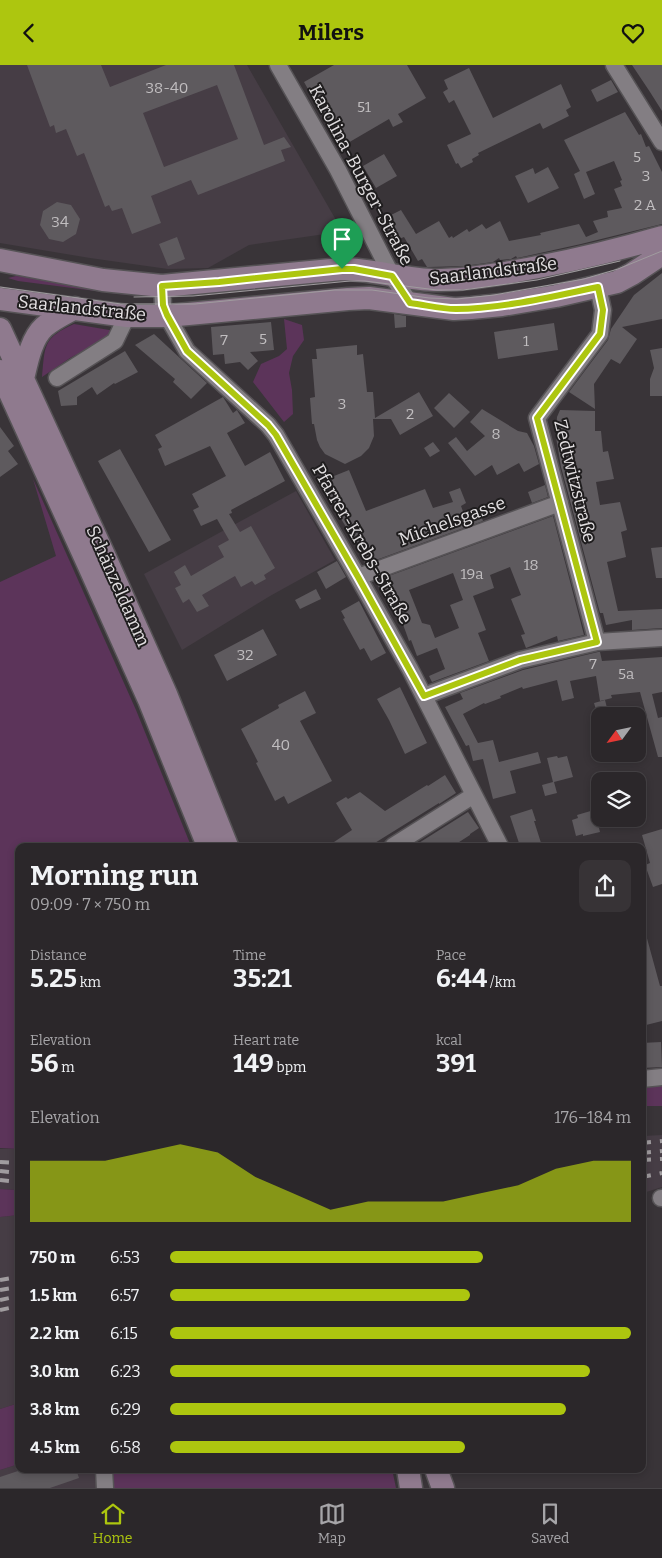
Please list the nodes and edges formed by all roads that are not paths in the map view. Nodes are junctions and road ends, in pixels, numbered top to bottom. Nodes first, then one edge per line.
1 (278, 65) edge
2 (614, 65) edge
3 (662, 141) edge
4 (662, 237) edge
5 (662, 254) edge
6 (1, 268) edge
7 (392, 276) junction
8 (162, 286) junction
9 (598, 287) junction
10 (0, 299) edge
11 (410, 303) junction
12 (75, 308) junction
13 (167, 315) junction
14 (127, 316) junction
15 (0, 329) edge
16 (0, 371) edge
17 (57, 378) dead end
18 (24, 379) junction
19 (560, 503) junction
20 (358, 577) junction
21 (662, 638) edge
22 (597, 642) junction
23 (424, 696) junction
24 (474, 795) junction
25 (207, 843) edge
26 (226, 843) edge
27 (398, 843) edge
28 (498, 843) edge
29 (662, 1077) edge
30 (646, 1079) edge
31 (104, 1473) edge
32 (409, 1473) edge
33 (437, 1473) edge
34 (105, 1488) edge
35 (411, 1488) edge
36 (443, 1488) edge

1 - 7 street, Karolina-Burger-Straße
2 - 3 street
4 - 7 street, Saarlandstraße
5 - 9 street, Saarlandstraße
6 - 8 street, Saarlandstraße
7 - 8 street, Saarlandstraße
7 - 11 street, Karolina-Burger-Straße
8 - 13 street, Pfarrer-Krebs-Straße
9 - 11 street, Saarlandstraße
9 - 19 street, Zedtwitzstraße
10 - 12 street, Saarlandstraße
11 - 13 street, Saarlandstraße
12 - 14 street, Saarlandstraße
12 - 18 street
13 - 14 street, Saarlandstraße
13 - 20 street, Pfarrer-Krebs-Straße
14 - 17 street
15 - 18 street, Schänzeldamm
16 - 25 street, Schänzeldamm
18 - 26 street, Schänzeldamm
19 - 20 street, Michelsgasse
19 - 22 street, Zedtwitzstraße
20 - 23 street, Pfarrer-Krebs-Straße
21 - 22 street
22 - 23 street
23 - 24 street, Pfarrer-Krebs-Straße
24 - 27 street
24 - 28 street, Pfarrer-Krebs-Straße
29 - 30 street
31 - 34 street
32 - 35 street
33 - 36 street

